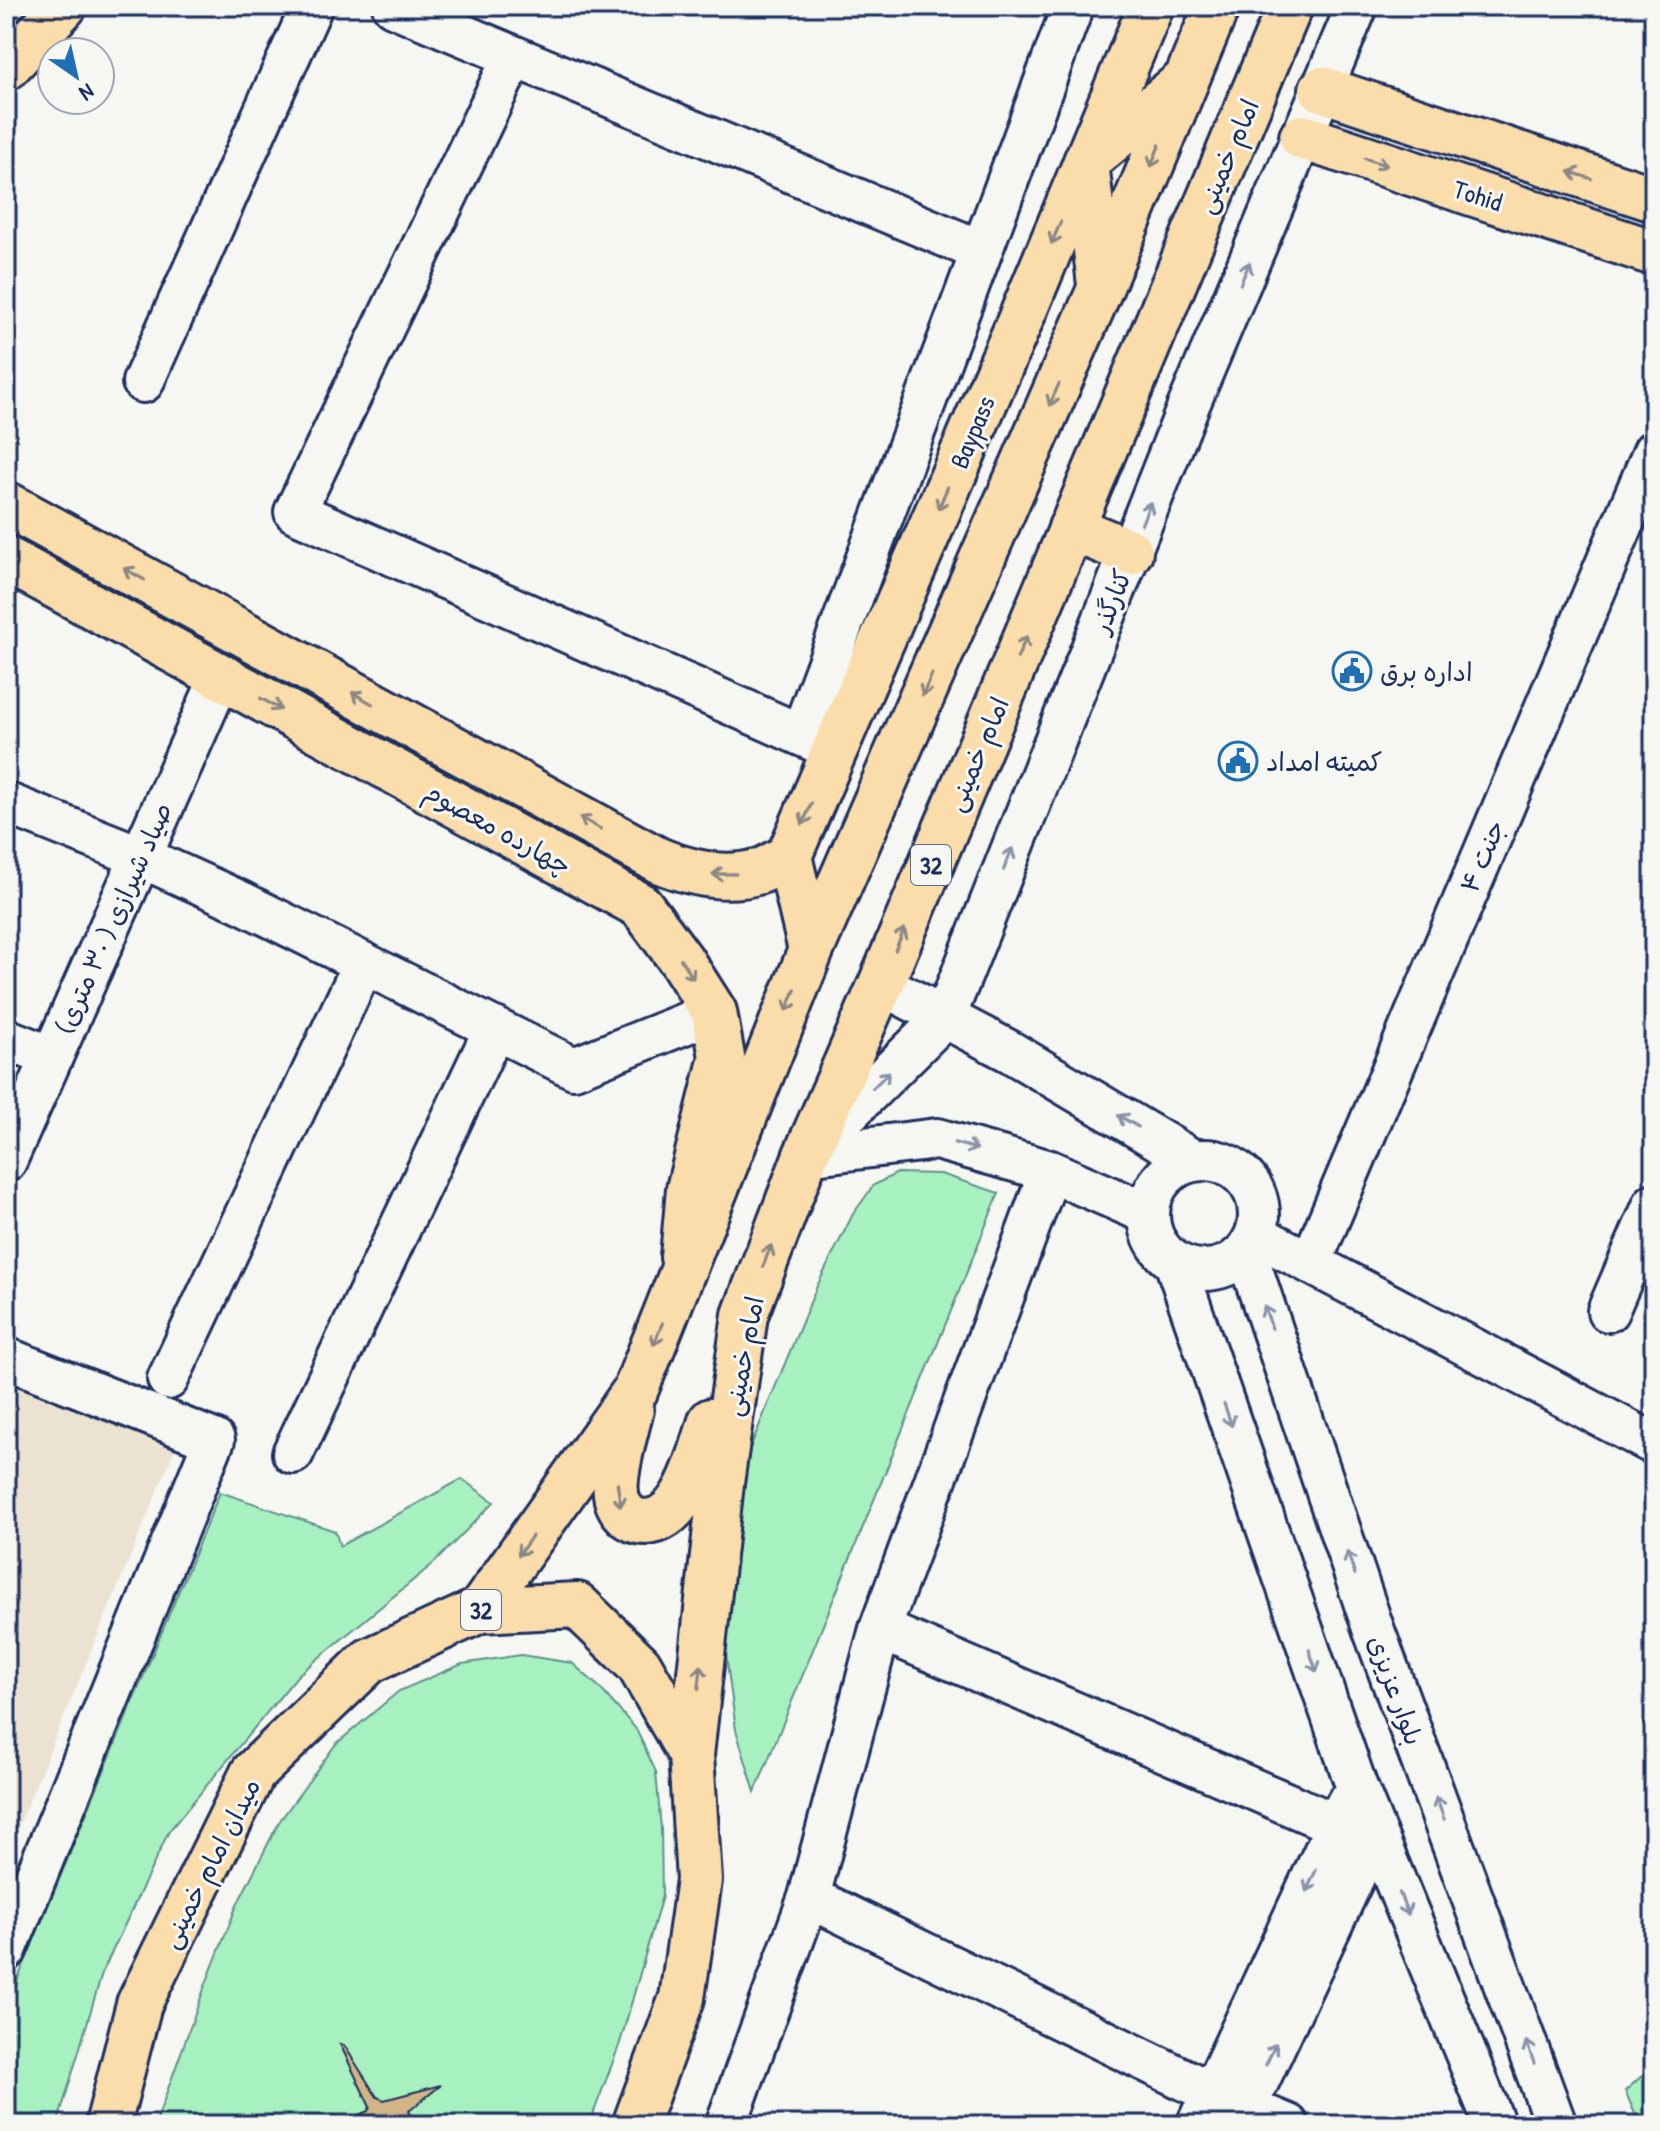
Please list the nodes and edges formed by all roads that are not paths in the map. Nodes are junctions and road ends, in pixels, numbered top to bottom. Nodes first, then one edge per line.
1 (64, 6) edge
2 (312, 6) edge
3 (393, 6) edge
4 (1073, 6) edge
5 (1151, 6) edge
6 (1217, 6) edge
7 (1290, 6) edge
8 (1357, 6) edge
9 (513, 58) junction
10 (6, 68) edge
11 (1186, 80) junction
12 (1322, 89) junction
13 (1302, 137) junction
14 (1086, 162) junction
15 (1654, 199) edge
16 (981, 251) junction
17 (1654, 253) edge
18 (1100, 289) junction
19 (143, 382) dead end
20 (1654, 451) edge
21 (6, 504) edge
22 (1071, 528) junction
23 (1130, 552) junction
24 (6, 559) edge
25 (221, 676) junction
26 (818, 742) junction
27 (6, 803) edge
28 (139, 856) junction
29 (789, 856) junction
30 (658, 860) junction
31 (641, 906) junction
32 (811, 950) junction
33 (364, 963) junction
34 (881, 984) junction
35 (714, 1012) junction
36 (945, 1017) junction
37 (495, 1028) junction
38 (6, 1039) edge
39 (51, 1057) junction
40 (806, 1155) junction
41 (6, 1161) edge
42 (1194, 1161) junction
43 (1050, 1171) junction
44 (1654, 1204) edge
45 (1149, 1214) junction
46 (1251, 1244) junction
47 (1175, 1262) junction
48 (1311, 1262) junction
49 (681, 1277) junction
50 (1608, 1311) dead end
51 (745, 1315) junction
52 (6, 1358) edge
53 (168, 1379) dead end
54 (635, 1391) junction
55 (1654, 1444) edge
56 (293, 1453) dead end
57 (480, 1610) junction
58 (880, 1629) junction
59 (691, 1755) junction
60 (1356, 1829) junction
61 (809, 1897) junction
62 (6, 1950) edge
63 (1224, 2113) edge
64 (108, 2125) edge
65 (635, 2125) edge
66 (726, 2125) edge
67 (1288, 2125) edge
68 (1495, 2125) edge
69 (1556, 2125) edge

1 - 10 main road
2 - 19 street
3 - 9 street
4 - 16 street
5 - 14 main road, Baypass
6 - 11 main road, 32
7 - 22 main road, امام خمینی / 32
8 - 12 street, کنارگذر
9 - 16 street
9 - 26 street
11 - 14 main road
11 -> 18 main road, 32
12 - 13 street, کنارگذر
15 -> 12 main road, Tohid
13 -> 17 main road, Tohid
23 -> 13 street, کنارگذر
14 - 18 main road
14 -> 26 main road, Baypass
16 - 26 street
18 -> 32 main road, 32
20 - 48 street, جنت ۴
30 -> 21 main road, چهارده معصوم
22 - 23 main road
34 -> 22 main road, امام خمینی / 32
36 -> 23 street, کنارگذر
24 - 25 main road, چهارده معصوم
25 - 28 street, صیاد شیرازی ( ۳۰ متری)
25 -> 31 main road, چهارده معصوم
26 -> 29 main road, Baypass
27 - 28 street
28 - 33 street
28 - 39 street, صیاد شیرازی ( ۳۰ متری)
29 -> 30 main road, چهارده معصوم
29 - 32 main road
30 - 31 main road
31 -> 35 main road, چهارده معصوم
32 -> 49 main road, 32
33 - 37 street
33 - 53 street
34 - 36 street
34 - 40 main road, امام خمینی / 32
35 - 37 street
35 - 49 main road, چهارده معصوم
40 -> 36 street, کنارگذر
42 -> 36 street
37 - 56 street
38 - 39 street
39 - 41 street, صیاد شیرازی ( ۳۰ متری)
40 -> 43 street
51 -> 40 main road, امام خمینی / 32
42 - 45 street
42 - 46 street
43 - 45 street
43 - 58 street
44 - 50 street
45 - 47 street
46 - 47 street
46 - 48 street
69 -> 46 street, بلوار عزیزی
47 -> 60 street
48 - 55 street
49 -> 54 main road, 32
54 -> 51 main road
59 -> 51 main road, امام خمینی / 32
52 - 62 street
54 -> 57 main road, 32
57 - 59 main road, میدان امام خمینی / 32
57 - 64 main road, میدان امام خمینی / 32
58 - 60 street
58 - 61 street
59 - 65 main road, میدان امام خمینی / 32
60 - 63 street
60 -> 68 street
61 - 63 street
61 - 66 street
63 - 67 street

